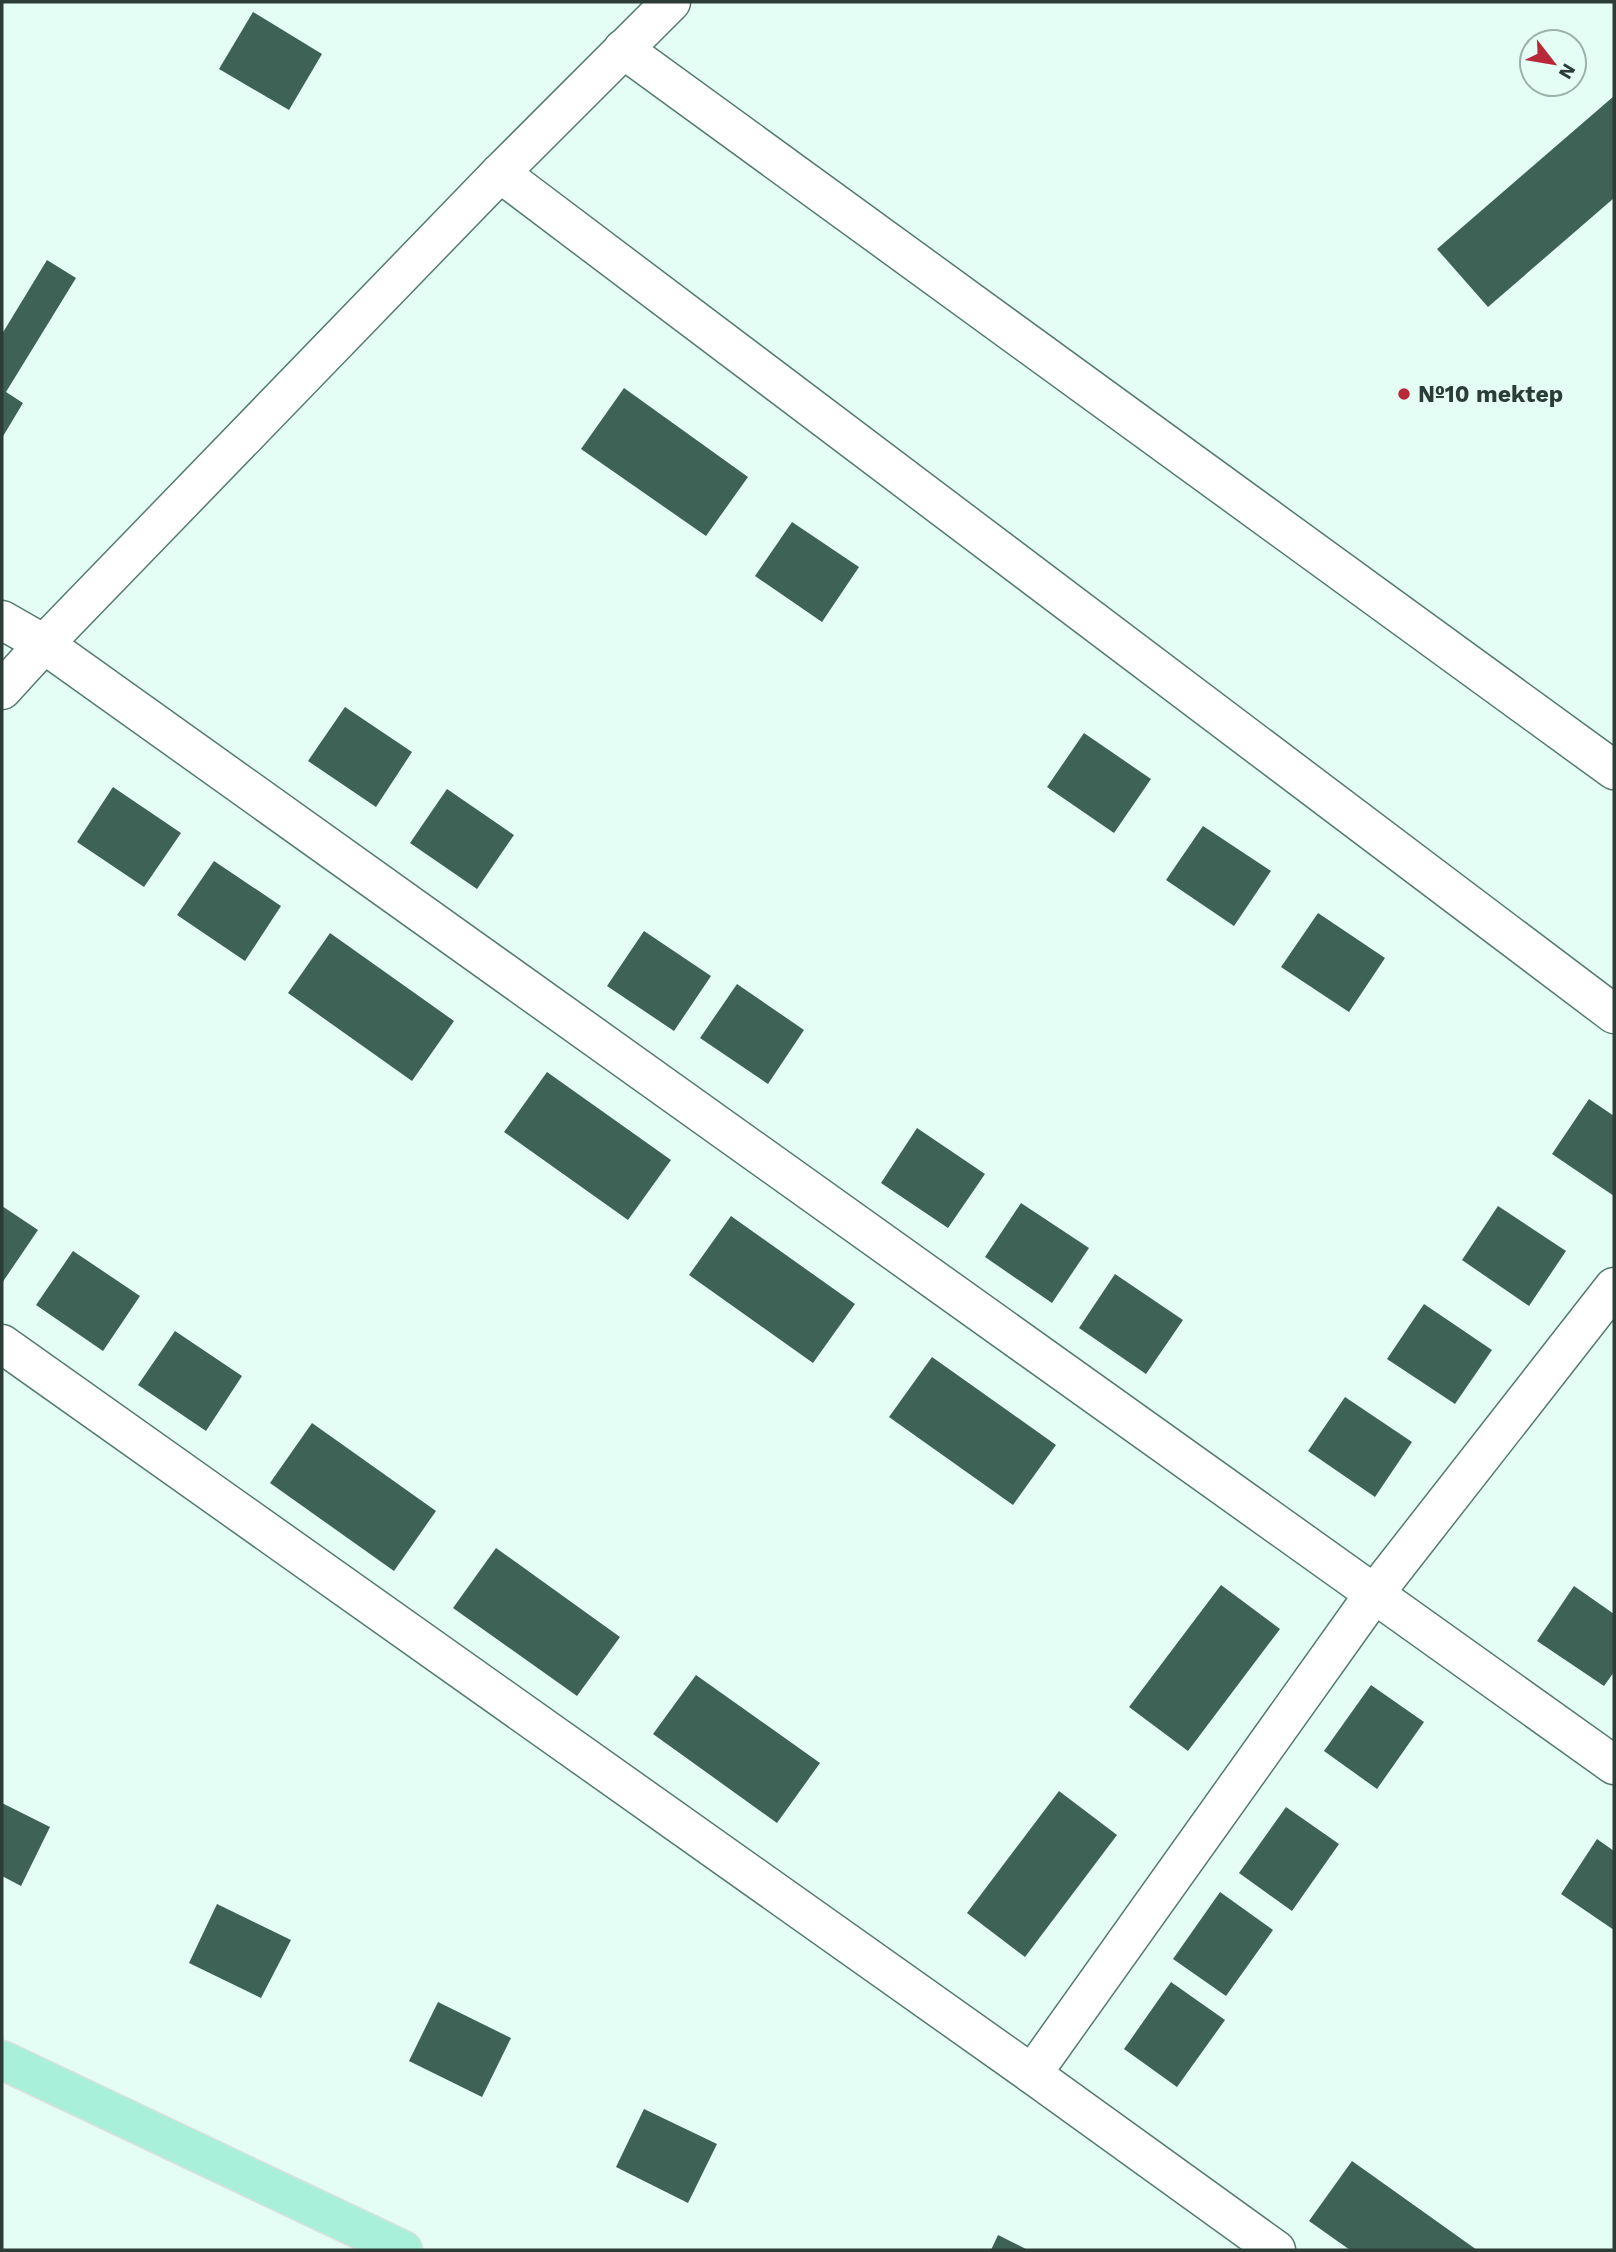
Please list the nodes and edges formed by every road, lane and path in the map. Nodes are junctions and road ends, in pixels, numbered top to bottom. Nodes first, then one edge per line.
1 (671, 2) edge
2 (623, 49) junction
3 (500, 173) junction
4 (2, 620) edge
5 (44, 644) junction
6 (2, 690) edge
7 (1614, 770) edge
8 (1614, 1014) edge
9 (1614, 1287) edge
10 (2, 1344) edge
11 (1374, 1594) junction
12 (1614, 1765) edge
13 (2, 2060) edge
14 (1032, 2074) junction
15 (403, 2250) edge
16 (1276, 2250) edge

1 - 2 street
2 - 3 street
2 - 7 street
3 - 5 street
3 - 8 street
4 - 5 street
5 - 6 street
5 - 11 street
9 - 11 street
10 - 14 street
11 - 12 street
11 - 14 street
13 - 15 main road
14 - 16 street

